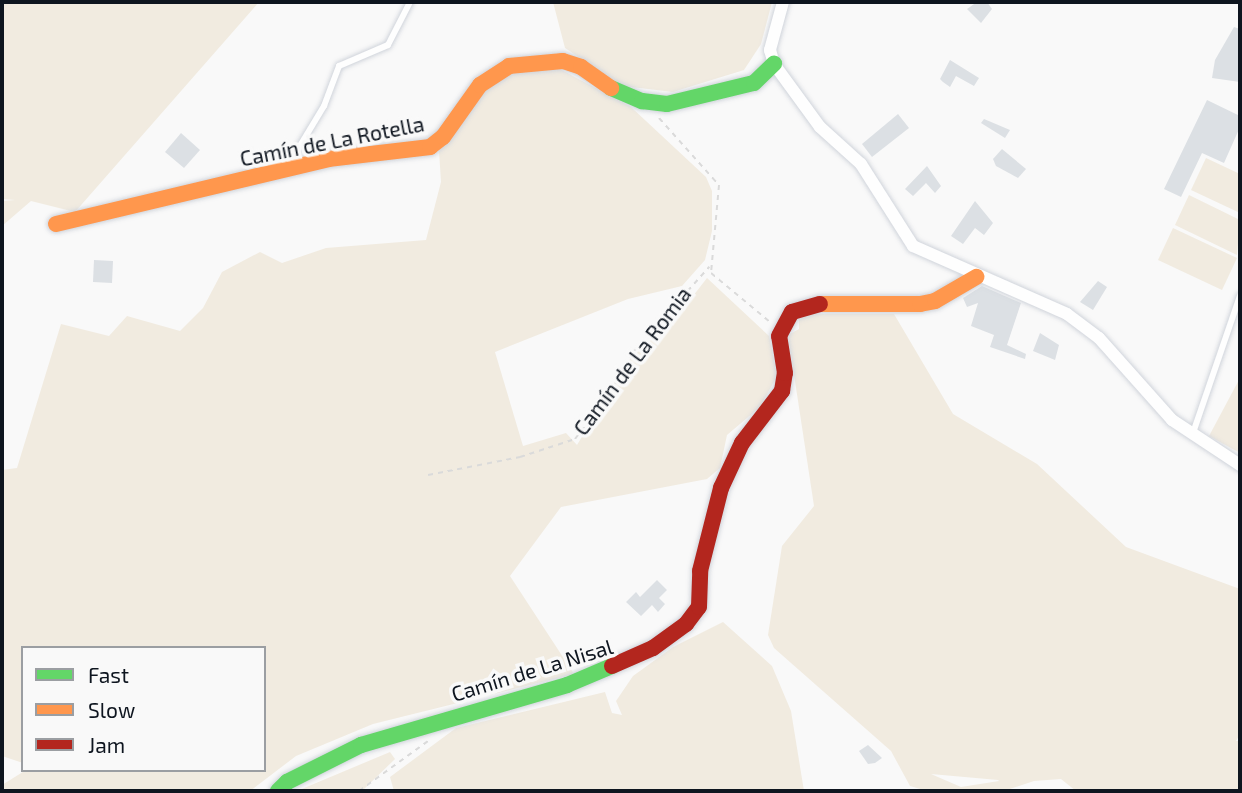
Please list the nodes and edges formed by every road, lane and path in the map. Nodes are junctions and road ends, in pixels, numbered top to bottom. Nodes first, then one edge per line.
1 (410, 2) edge
2 (783, 2) edge
3 (774, 64) junction
4 (656, 103) junction
5 (286, 169) junction
6 (56, 224) dead end
7 (709, 267) junction
8 (976, 277) junction
9 (1240, 296) edge
10 (781, 325) junction
11 (1191, 435) junction
12 (1240, 466) edge
13 (428, 475) dead end
14 (438, 736) dead end
15 (278, 791) edge
16 (359, 791) edge

1 - 5 lane
2 - 3 street
3 - 4 street, Camín de La Rotella
3 - 8 street
4 - 5 street, Camín de La Rotella
4 - 7 path
5 - 6 street, Camín de La Rotella
7 - 10 path
7 - 13 path, Camín de La Romia
8 - 10 street
8 - 11 street
9 - 11 lane
10 - 15 street, Camín de La Nisal
11 - 12 street
14 - 16 path

